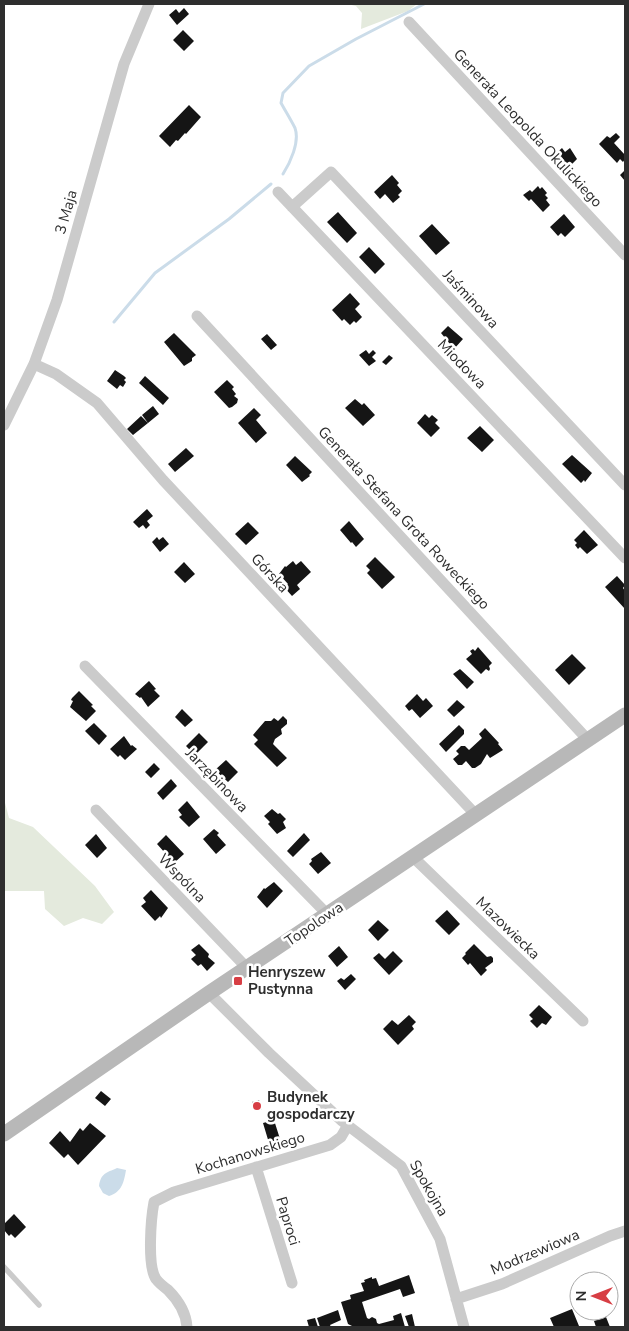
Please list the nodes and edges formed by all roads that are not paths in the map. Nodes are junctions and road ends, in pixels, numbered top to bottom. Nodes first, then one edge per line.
1 (149, 4) edge
2 (409, 22) dead end
3 (278, 192) dead end
4 (292, 207) junction
5 (625, 255) edge
6 (197, 316) dead end
7 (34, 364) junction
8 (4, 425) edge
9 (625, 485) edge
10 (625, 558) edge
11 (84, 666) dead end
12 (625, 715) edge
13 (588, 740) junction
14 (96, 810) dead end
15 (476, 815) junction
16 (413, 857) junction
17 (328, 915) junction
18 (247, 968) junction
19 (209, 993) junction
20 (583, 1021) dead end
21 (348, 1125) junction
22 (4, 1134) edge
23 (256, 1167) junction
24 (625, 1231) edge
25 (4, 1267) edge
26 (292, 1283) dead end
27 (456, 1299) junction
28 (39, 1306) dead end
29 (187, 1327) edge
30 (464, 1327) edge

1 - 7 street, 3 Maja
2 - 5 street, Generała Leopolda Okulickiego
3 - 4 street, Miodowa
4 - 9 street, Jaśminowa
4 - 10 street, Miodowa
6 - 13 street, Generała Stefana Grota Roweckiego
7 - 8 street, 3 Maja
7 - 15 street, Górska
11 - 17 street, Jarzębinowa
12 - 13 street, Topolowa
13 - 15 street, Topolowa
14 - 18 street, Wspólna
15 - 16 street, Topolowa
16 - 17 street, Topolowa
16 - 20 street, Mazowiecka
17 - 18 street, Topolowa
18 - 19 street, Topolowa
19 - 21 street, Spokojna
19 - 22 street, Topolowa
21 - 23 street, Kochanowskiego
21 - 27 street, Spokojna
23 - 26 street, Paproci
23 - 29 street, Kochanowskiego
24 - 27 street, Modrzewiowa
25 - 28 lane
27 - 30 street, Spokojna

